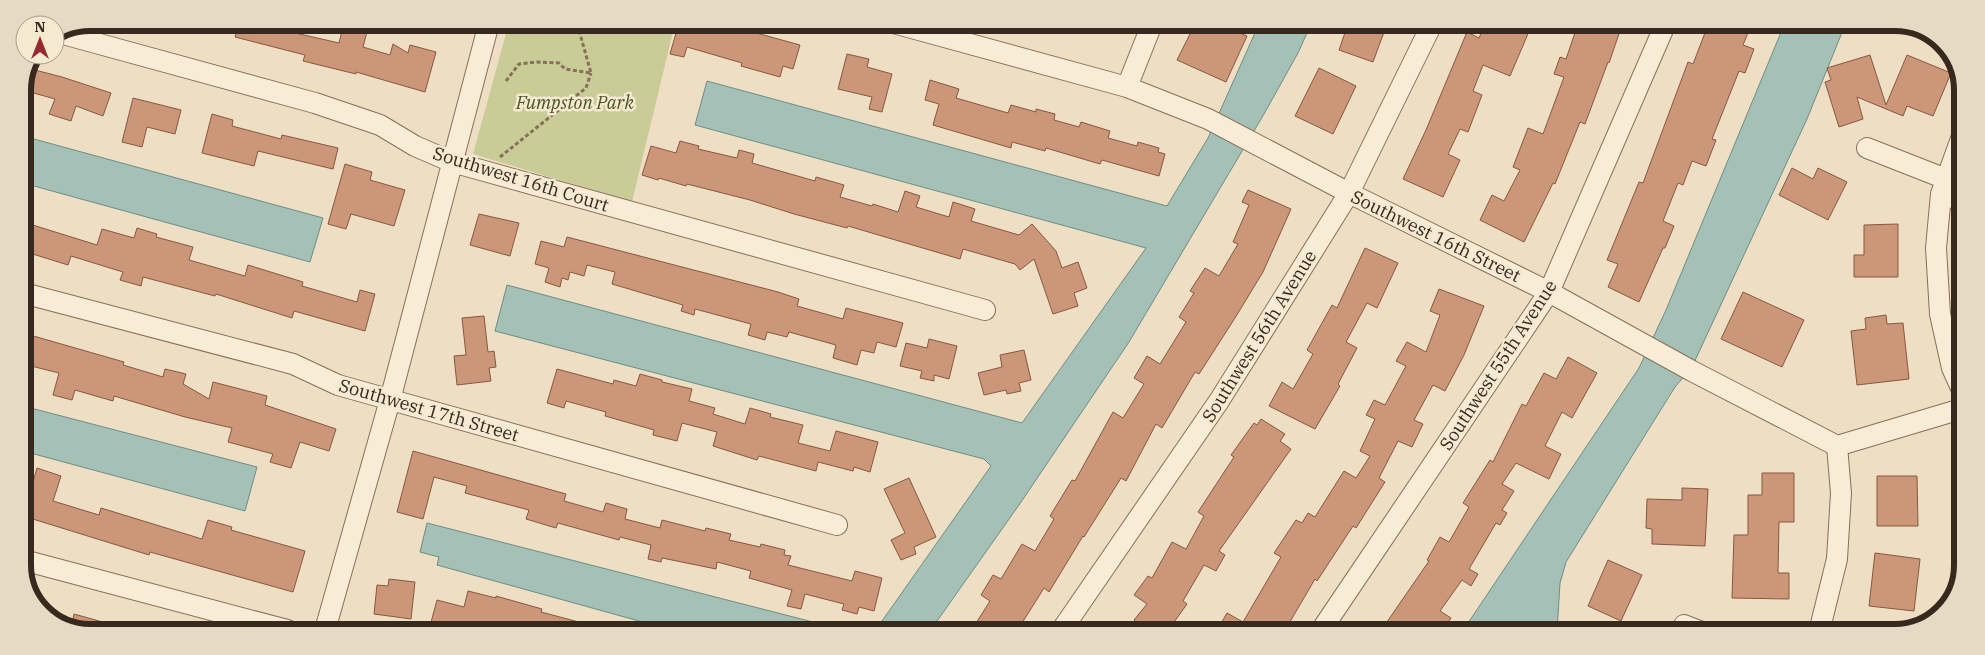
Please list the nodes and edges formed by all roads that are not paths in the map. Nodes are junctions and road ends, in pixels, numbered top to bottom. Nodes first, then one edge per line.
1 (487, 31) edge
2 (923, 31) edge
3 (1149, 31) edge
4 (1429, 31) edge
5 (1662, 31) edge
6 (69, 36) edge
7 (1127, 87) junction
8 (1868, 148) dead end
9 (1954, 158) edge
10 (452, 162) junction
11 (1944, 186) junction
12 (1349, 193) junction
13 (1954, 194) edge
14 (1549, 292) junction
15 (31, 295) edge
16 (985, 310) dead end
17 (1954, 372) edge
18 (390, 400) junction
19 (1954, 411) edge
20 (1838, 446) junction
21 (837, 524) dead end
22 (31, 562) edge
23 (264, 624) edge
24 (327, 624) edge
25 (1066, 624) edge
26 (1325, 624) edge
27 (1821, 624) edge

1 - 10 street
2 - 7 street, Southwest 16th Street
3 - 7 street
4 - 12 street, Southwest 56th Avenue
5 - 14 street, Southwest 55th Avenue
6 - 10 street, Southwest 16th Court
7 - 12 street, Southwest 16th Street
8 - 11 street
9 - 11 street
10 - 16 street, Southwest 16th Court
10 - 18 street
11 - 13 street
11 - 17 street
12 - 14 street, Southwest 16th Street
12 - 25 street, Southwest 56th Avenue
14 - 20 street, Southwest 16th Street
14 - 26 street, Southwest 55th Avenue
15 - 18 street, Southwest 17th Street
18 - 21 street, Southwest 17th Street
18 - 24 street
19 - 20 street
20 - 27 street
22 - 23 street

